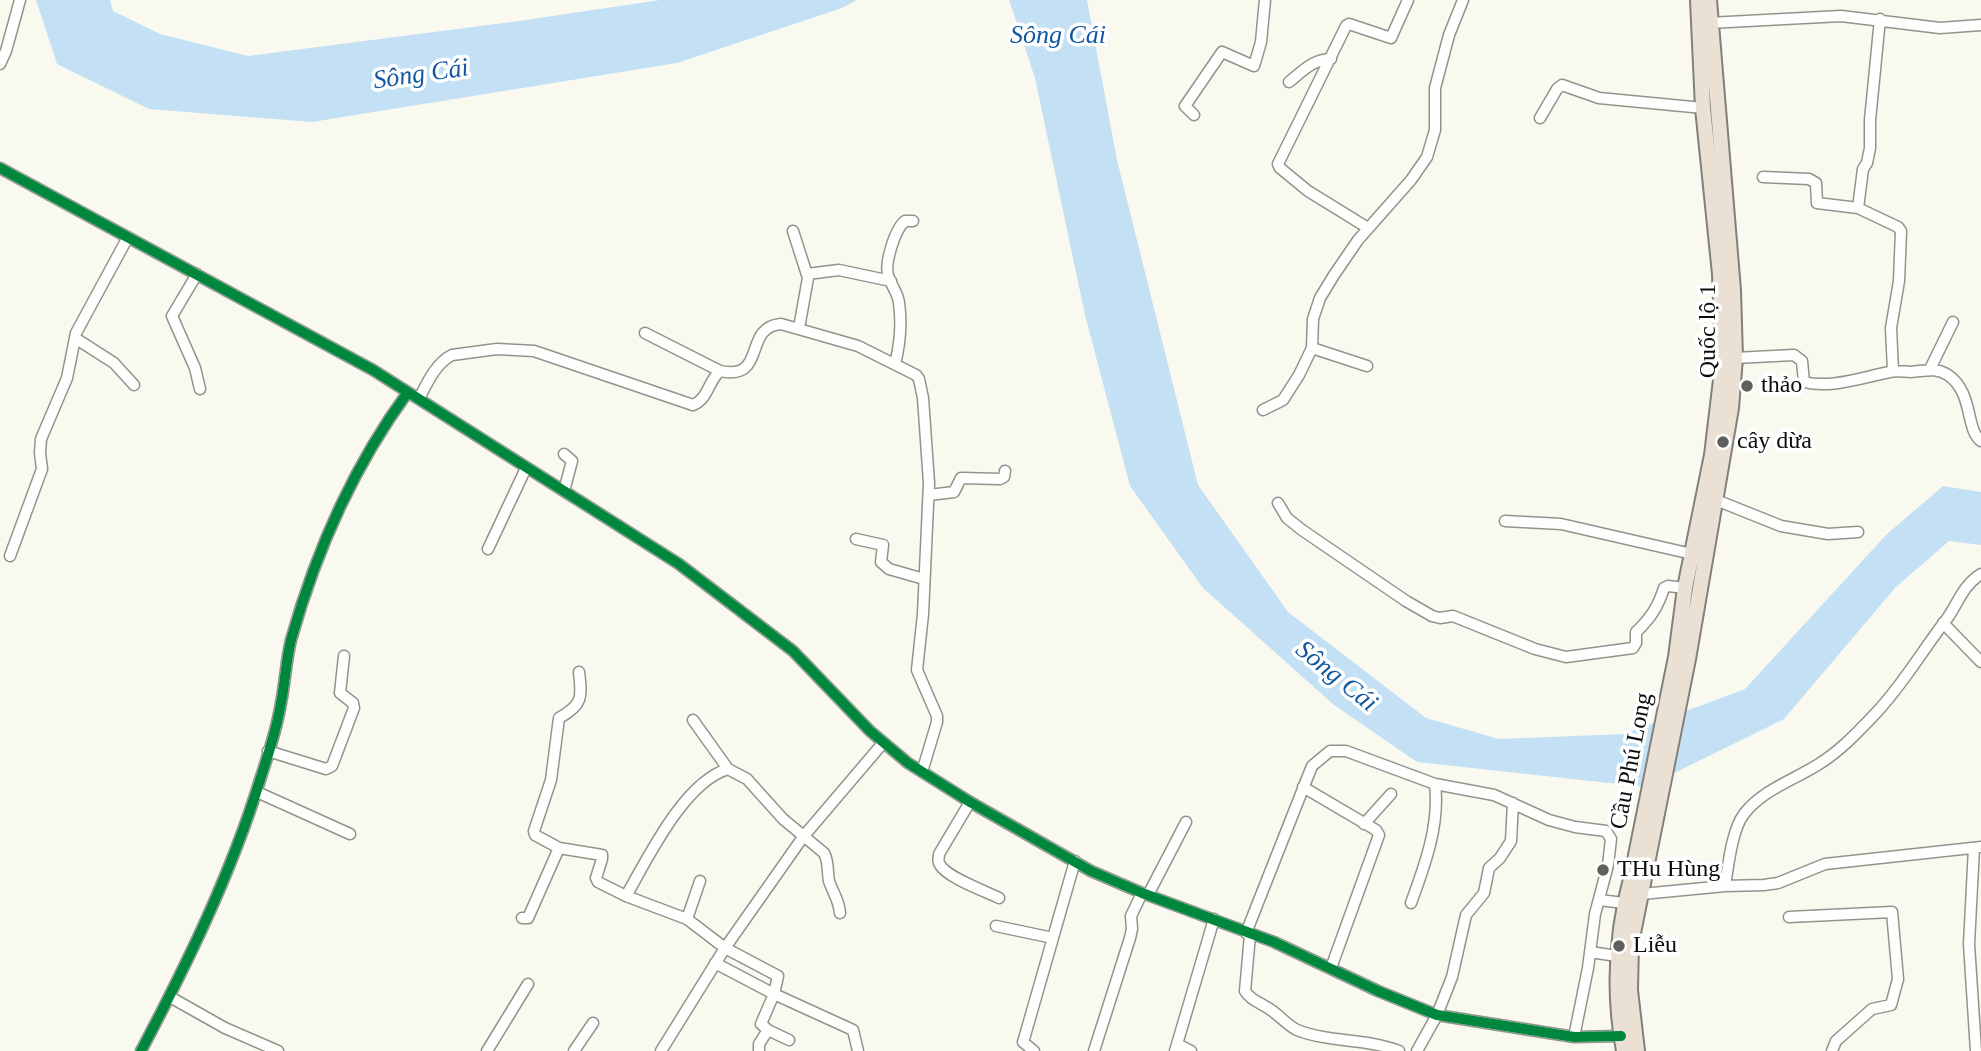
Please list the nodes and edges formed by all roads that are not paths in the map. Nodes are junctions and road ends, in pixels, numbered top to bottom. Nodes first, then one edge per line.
1 (20, 0) edge
2 (1265, 0) edge
3 (1408, 0) edge
4 (1463, 0) edge
5 (1698, 0) edge
6 (1709, 0) edge
7 (1880, 19) junction
8 (1709, 23) junction
9 (1981, 25) edge
10 (1331, 59) junction
11 (0, 64) edge
12 (1289, 82) dead end
13 (1703, 107) junction
14 (1194, 115) dead end
15 (1540, 118) dead end
16 (0, 168) edge
17 (1763, 177) dead end
18 (1858, 208) junction
19 (913, 221) dead end
20 (1367, 228) junction
21 (793, 231) dead end
22 (128, 237) junction
23 (197, 274) junction
24 (807, 274) junction
25 (891, 281) junction
26 (1953, 322) dead end
27 (799, 328) junction
28 (645, 333) dead end
29 (75, 338) junction
30 (1312, 348) junction
31 (1735, 358) junction
32 (895, 364) junction
33 (1367, 366) dead end
34 (1930, 369) junction
35 (720, 371) junction
36 (1893, 371) junction
37 (134, 385) dead end
38 (200, 389) dead end
39 (408, 393) junction
40 (420, 397) junction
41 (1263, 410) dead end
42 (1981, 441) edge
43 (564, 454) dead end
44 (526, 468) junction
45 (1005, 471) dead end
46 (564, 491) junction
47 (929, 495) junction
48 (1716, 500) junction
49 (1278, 503) dead end
50 (1505, 521) dead end
51 (1857, 532) dead end
52 (856, 539) dead end
53 (488, 549) dead end
54 (1692, 554) junction
55 (10, 556) dead end
56 (1981, 574) edge
57 (924, 579) junction
58 (1685, 588) junction
59 (1943, 624) junction
60 (344, 656) dead end
61 (1682, 658) junction
62 (1981, 662) edge
63 (579, 672) dead end
64 (694, 720) dead end
65 (883, 743) junction
66 (268, 751) junction
67 (728, 769) junction
68 (922, 772) junction
69 (1435, 784) junction
70 (1303, 787) junction
71 (257, 792) junction
72 (1391, 794) dead end
73 (970, 802) junction
74 (1513, 803) junction
75 (1186, 822) dead end
76 (1364, 824) junction
77 (350, 834) dead end
78 (803, 837) junction
79 (1977, 847) edge
80 (559, 848) junction
81 (1075, 861) junction
82 (1639, 875) junction
83 (700, 881) dead end
84 (1725, 886) junction
85 (1145, 894) junction
86 (1642, 894) junction
87 (626, 896) junction
88 (999, 898) dead end
89 (1599, 900) junction
90 (1411, 903) dead end
91 (1625, 903) junction
92 (840, 913) dead end
93 (1789, 917) dead end
94 (522, 918) dead end
95 (687, 919) junction
96 (1214, 919) junction
97 (996, 926) dead end
98 (1248, 934) junction
99 (1053, 938) junction
100 (725, 948) junction
101 (1590, 952) junction
102 (1617, 956) junction
103 (715, 963) junction
104 (1331, 968) junction
105 (528, 984) dead end
106 (774, 994) junction
107 (170, 997) junction
108 (1437, 1015) junction
109 (593, 1023) dead end
110 (768, 1030) junction
111 (1621, 1036) junction
112 (1574, 1037) junction
113 (789, 1040) dead end
114 (1343, 1040) junction
115 (1176, 1048) edge
116 (141, 1051) edge
117 (278, 1051) edge
118 (487, 1051) edge
119 (573, 1051) edge
120 (661, 1051) edge
121 (758, 1051) edge
122 (858, 1051) edge
123 (1034, 1051) edge
124 (1094, 1051) edge
125 (1191, 1051) edge
126 (1337, 1051) edge
127 (1399, 1051) edge
128 (1417, 1051) edge
129 (1624, 1051) edge
130 (1637, 1051) edge
131 (1832, 1051) edge
132 (1976, 1051) edge

1 - 11 street
2 - 14 street
3 - 10 street
4 - 20 street
5 - 13 highway, Quốc lộ 1
6 - 8 highway, Quốc lộ 1
7 - 8 street
7 - 9 street
7 - 18 street
8 - 31 highway, Quốc lộ 1
10 - 12 street
10 - 20 street
13 - 15 street
13 - 54 highway, Quốc lộ 1
16 - 22 street
17 - 18 street
18 - 36 street
19 - 25 street
20 - 30 street
21 - 24 street
22 - 23 street
22 - 29 street
23 - 38 street
23 - 39 street
24 - 25 street
24 - 27 street
25 - 32 street
26 - 34 street
27 - 32 street
27 - 35 street
28 - 35 street
29 - 37 street
29 - 55 street
30 - 33 street
30 - 41 street
31 - 36 street
31 - 48 highway, Quốc lộ 1
32 - 47 street
34 - 36 street
34 - 42 street
35 - 40 street
39 - 40 street
39 - 66 street
40 - 44 street
43 - 46 street
44 - 46 street
44 - 53 street
45 - 47 street
46 - 65 street
47 - 57 street
48 - 51 street
48 - 61 highway, Quốc lộ 1
49 - 58 street
50 - 54 street
52 - 57 street
54 - 58 highway, Quốc lộ 1
56 - 59 street
57 - 68 street
58 - 61 highway, Quốc lộ 1
59 - 62 street
59 - 84 street
60 - 66 street
61 - 82 highway, Cầu Phú Long
63 - 80 street
64 - 67 street
65 - 68 street
65 - 78 street
66 - 71 street
67 - 78 street
67 - 87 street
68 - 73 street
69 - 70 street
69 - 74 street
69 - 90 street
70 - 76 street
70 - 98 street
71 - 77 street
71 - 107 street
72 - 76 street
73 - 81 street
73 - 88 street
74 - 89 street
74 - 108 street
75 - 85 street
76 - 104 street
78 - 92 street
78 - 100 street
79 - 84 street
79 - 132 street
80 - 87 street
80 - 94 street
81 - 85 street
81 - 99 street
82 - 86 highway
82 - 91 highway
83 - 95 street
84 - 86 street
85 - 96 street
85 - 124 street
86 - 130 highway
87 - 95 street
89 - 91 street
89 - 101 street
91 - 102 highway
93 - 131 street
95 - 100 street
96 - 98 street
96 - 115 street
97 - 99 street
98 - 104 street
98 - 114 street
99 - 123 street
100 - 103 street
100 - 106 street
101 - 102 street
101 - 112 street
102 - 111 highway
103 - 106 street
103 - 120 street
104 - 108 street
105 - 118 street
106 - 110 street
106 - 122 street
107 - 116 street
107 - 117 street
108 - 112 street
108 - 128 street
109 - 119 street
110 - 113 street
110 - 121 street
111 - 112 street
111 - 129 highway
114 - 126 street
114 - 127 street
115 - 125 street

